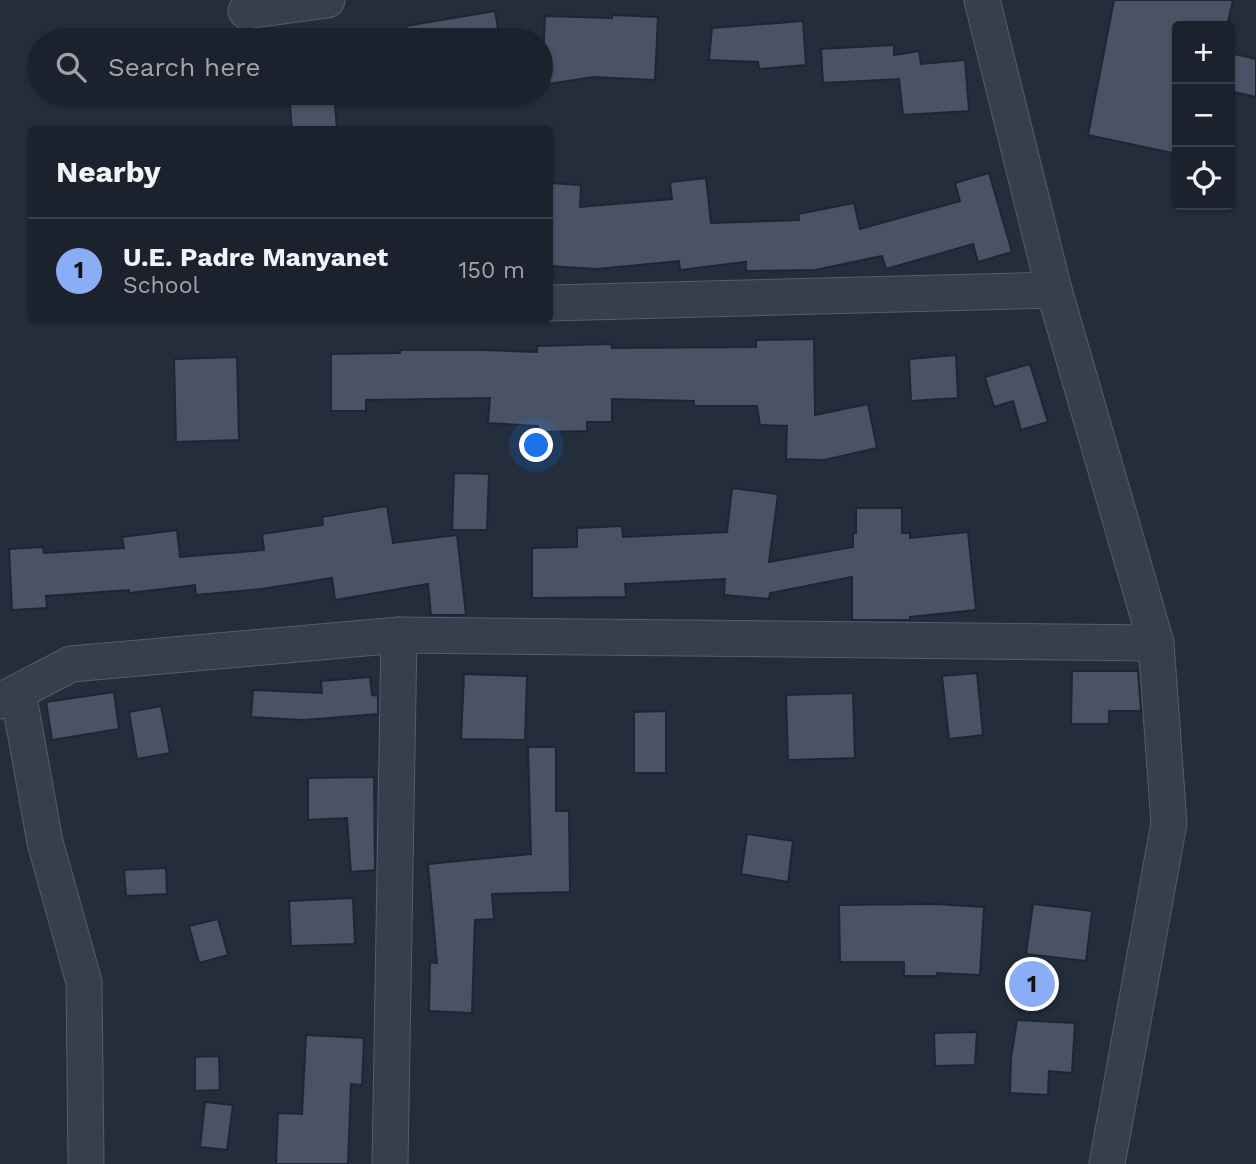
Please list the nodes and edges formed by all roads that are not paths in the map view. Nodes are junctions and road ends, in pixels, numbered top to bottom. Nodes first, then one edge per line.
1 (327, 0) edge
2 (982, 0) edge
3 (246, 11) dead end
4 (1054, 290) junction
5 (553, 303) edge
6 (399, 635) junction
7 (1156, 643) junction
8 (9, 696) edge
9 (86, 1164) edge
10 (390, 1164) edge
11 (1107, 1164) edge

1 - 3 street
2 - 4 street
4 - 5 street
4 - 7 street
6 - 7 street
6 - 8 street
6 - 10 street
7 - 11 street
8 - 9 street

